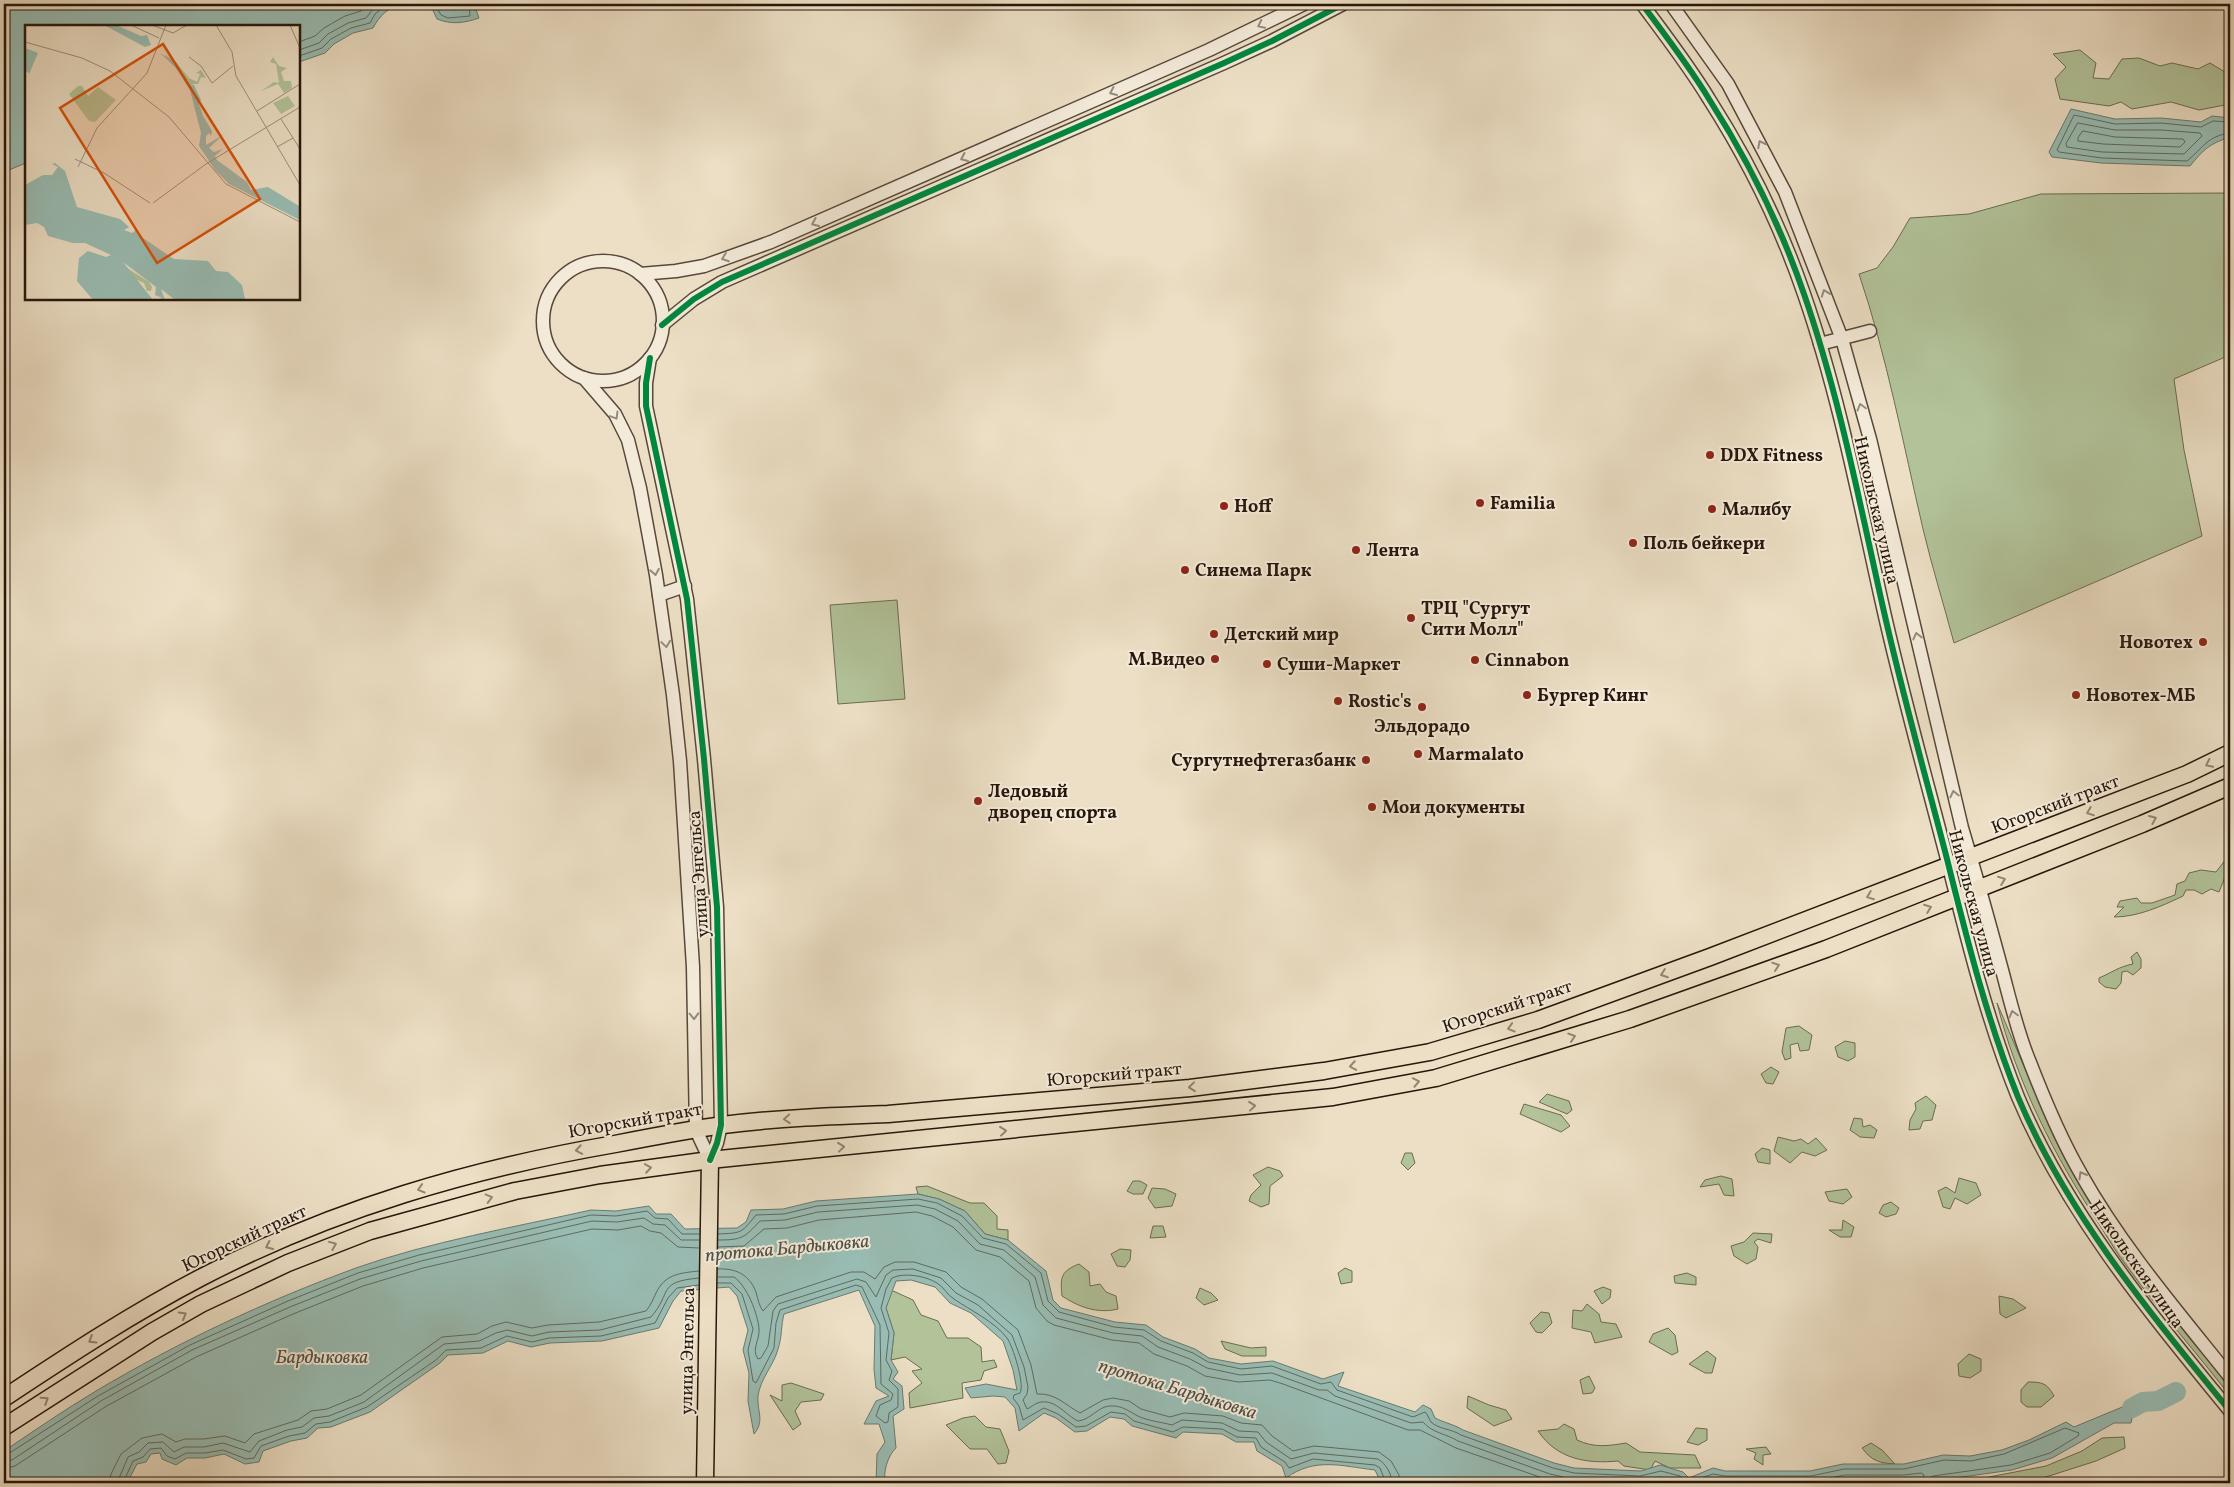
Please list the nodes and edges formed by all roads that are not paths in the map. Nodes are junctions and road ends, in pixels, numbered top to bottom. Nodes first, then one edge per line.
1 (1304, 4) edge
2 (1343, 4) edge
3 (1642, 4) edge
4 (1671, 4) edge
5 (640, 274) junction
6 (662, 325) junction
7 (1870, 331) dead end
8 (1842, 339) junction
9 (1820, 344) junction
10 (650, 358) junction
11 (584, 378) junction
12 (684, 586) junction
13 (659, 596) junction
14 (2230, 753) edge
15 (2230, 786) edge
16 (1971, 858) junction
17 (1949, 867) junction
18 (1980, 888) junction
19 (1956, 897) junction
20 (720, 1125) junction
21 (696, 1130) junction
22 (710, 1160) junction
23 (2230, 1378) edge
24 (4, 1398) edge
25 (2230, 1411) edge
26 (4, 1427) edge
27 (705, 1483) edge

1 -> 5 street
2 - 6 street
3 - 9 street, Никольская улица
8 -> 4 street, Никольская улица
5 - 6 street
5 - 11 street
6 - 10 street
7 - 8 street
8 - 9 street
16 -> 8 street, Никольская улица
9 - 17 street, Никольская улица
10 - 11 street
10 - 12 street, улица Энгельса
11 -> 13 street, улица Энгельса
12 - 13 street
12 - 20 street, улица Энгельса
13 -> 21 street, улица Энгельса
14 -> 16 main road, Югорский тракт
18 -> 15 main road
16 - 17 main road, Югорский тракт
16 - 18 street, Никольская улица
17 - 19 street, Никольская улица
17 -> 20 main road, Югорский тракт
18 - 19 main road
23 -> 18 street, Никольская улица
22 -> 19 main road
19 - 25 street, Никольская улица
20 - 21 main road, Югорский тракт
20 - 22 street, улица Энгельса
21 - 22 street, улица Энгельса
21 -> 24 main road, Югорский тракт
26 -> 22 main road
22 - 27 main road, улица Энгельса

